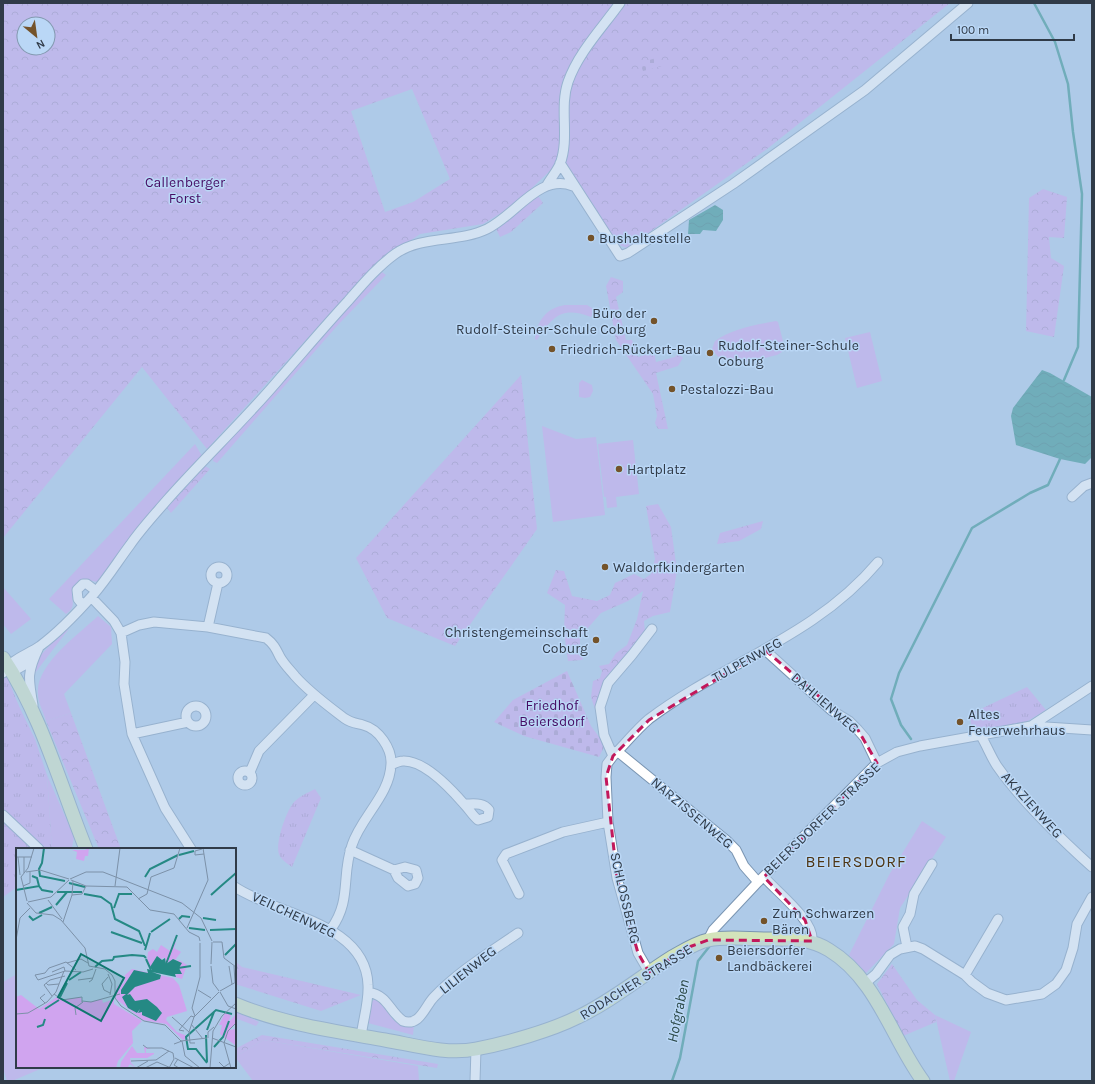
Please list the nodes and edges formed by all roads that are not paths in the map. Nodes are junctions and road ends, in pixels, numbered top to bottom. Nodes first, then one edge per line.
1 (620, 3) edge
2 (968, 3) edge
3 (560, 163) junction
4 (547, 185) junction
5 (573, 186) junction
6 (1092, 483) edge
7 (1072, 497) dead end
8 (878, 562) dead end
9 (218, 582) dead end
10 (94, 594) junction
11 (83, 605) junction
12 (208, 627) junction
13 (652, 628) dead end
14 (122, 633) junction
15 (39, 647) junction
16 (764, 650) junction
17 (33, 660) junction
18 (8, 669) edge
19 (1092, 686) edge
20 (314, 695) junction
21 (37, 721) junction
22 (188, 722) dead end
23 (1031, 726) junction
24 (1092, 730) edge
25 (132, 734) junction
26 (982, 736) junction
27 (615, 753) junction
28 (877, 764) junction
29 (391, 765) junction
30 (250, 772) dead end
31 (465, 804) dead end
32 (3, 815) edge
33 (608, 822) junction
34 (38, 848) edge
35 (85, 848) edge
36 (190, 848) edge
37 (350, 850) junction
38 (932, 864) dead end
39 (1092, 867) edge
40 (394, 870) dead end
41 (761, 879) junction
42 (236, 886) edge
43 (519, 894) dead end
44 (1092, 897) edge
45 (998, 919) dead end
46 (330, 929) junction
47 (518, 933) dead end
48 (708, 940) junction
49 (812, 941) junction
50 (907, 947) junction
51 (649, 972) junction
52 (966, 975) junction
53 (864, 984) junction
54 (368, 992) junction
55 (236, 1004) edge
56 (361, 1036) junction
57 (476, 1049) junction
58 (475, 1081) edge
59 (923, 1081) edge

1 - 3 street
2 - 5 street
3 - 4 street
3 - 5 street
4 - 5 street
4 - 10 street
6 - 7 street
8 - 16 street, TULPENWEG
9 - 12 street
10 - 11 street
10 - 11 street
10 - 14 street
11 - 15 street
12 - 14 street
12 - 20 street
13 - 27 street
14 - 25 street
15 - 17 street
15 - 18 street
16 - 27 street, TULPENWEG
16 - 28 street, DAHLIENWEG
17 - 18 street
17 - 21 street
18 - 21 street
19 - 23 street, BEIERSDORFER STRASSE
20 - 29 street
20 - 30 street
21 - 35 street
22 - 25 street
23 - 24 street
23 - 26 street, BEIERSDORFER STRASSE
25 - 36 street
26 - 28 street, BEIERSDORFER STRASSE
26 - 39 street, AKAZIENWEG
27 - 33 street, SCHLOSSBERG
27 - 41 street, NARZISSENWEG
28 - 41 street, BEIERSDORFER STRASSE
29 - 31 street
29 - 37 street
32 - 34 street
33 - 43 street
33 - 51 street, SCHLOSSBERG
37 - 40 street
37 - 46 street
38 - 50 street
41 - 48 street, BEIERSDORFER STRASSE
41 - 49 street, NARZISSENWEG
42 - 46 street, VEILCHENWEG
44 - 52 street
45 - 52 street
46 - 54 street, VEILCHENWEG
47 - 54 street, LILIENWEG
48 - 49 street, RODACHER STRASSE
48 - 51 street, RODACHER STRASSE
49 - 53 street, RODACHER STRASSE
50 - 52 street
50 - 53 street
51 - 57 street, RODACHER STRASSE
53 - 59 street, RODACHER STRASSE
54 - 56 street, VEILCHENWEG
55 - 56 street, RODACHER STRASSE
56 - 57 street, RODACHER STRASSE
57 - 58 street

